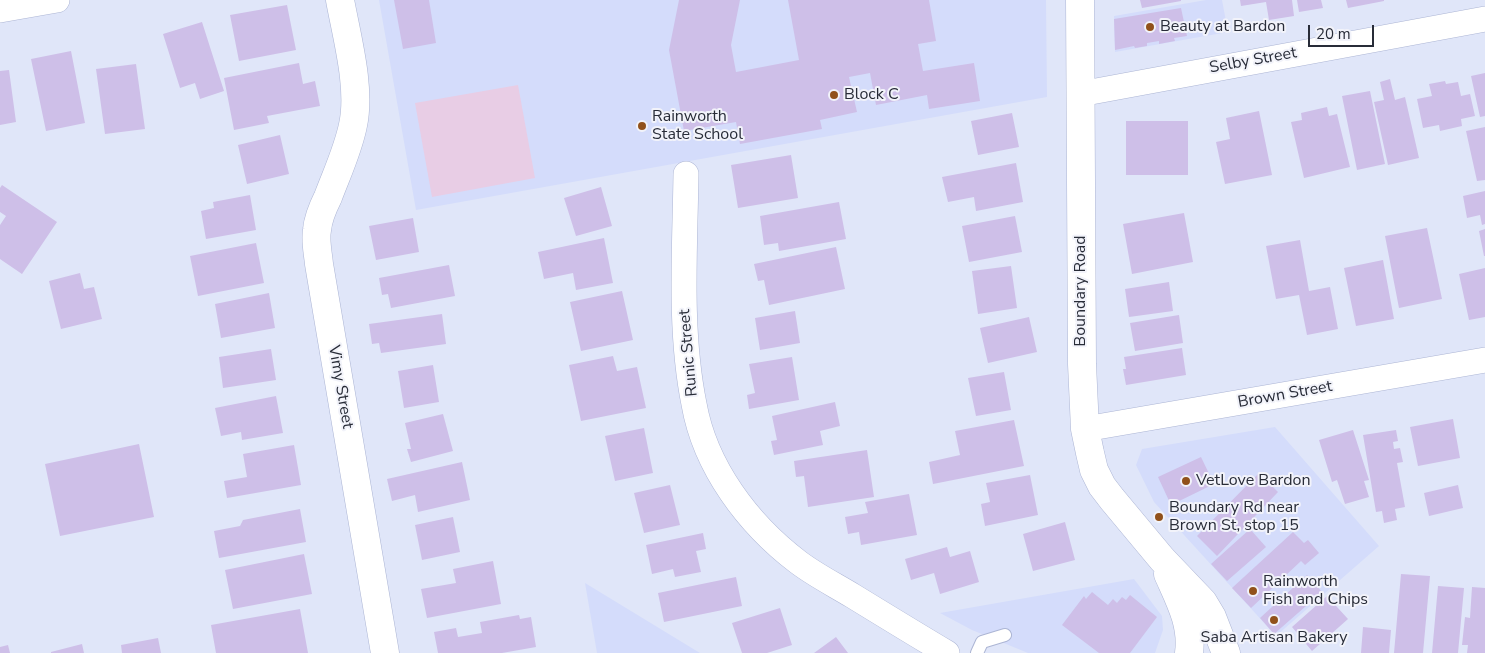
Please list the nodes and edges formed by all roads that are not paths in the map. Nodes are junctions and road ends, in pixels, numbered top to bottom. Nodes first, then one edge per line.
1 (57, 0) edge
2 (340, 0) edge
3 (1080, 0) edge
4 (0, 10) edge
5 (1485, 19) edge
6 (1080, 94) junction
7 (686, 174) dead end
8 (1485, 360) edge
9 (1085, 429) junction
10 (1162, 559) junction
11 (1005, 635) dead end
12 (385, 653) edge
13 (947, 653) edge
14 (977, 653) edge
15 (1189, 653) edge
16 (1226, 653) edge

1 - 4 street
2 - 12 main road, Vimy Street
3 - 6 main road, Boundary Road
5 - 6 street, Selby Street
6 - 9 main road, Boundary Road
7 - 13 street, Runic Street
8 - 9 street, Brown Street
9 - 10 main road, Boundary Road
10 - 15 main road, Boundary Road
10 - 16 main road, Boundary Road
11 - 14 lane

